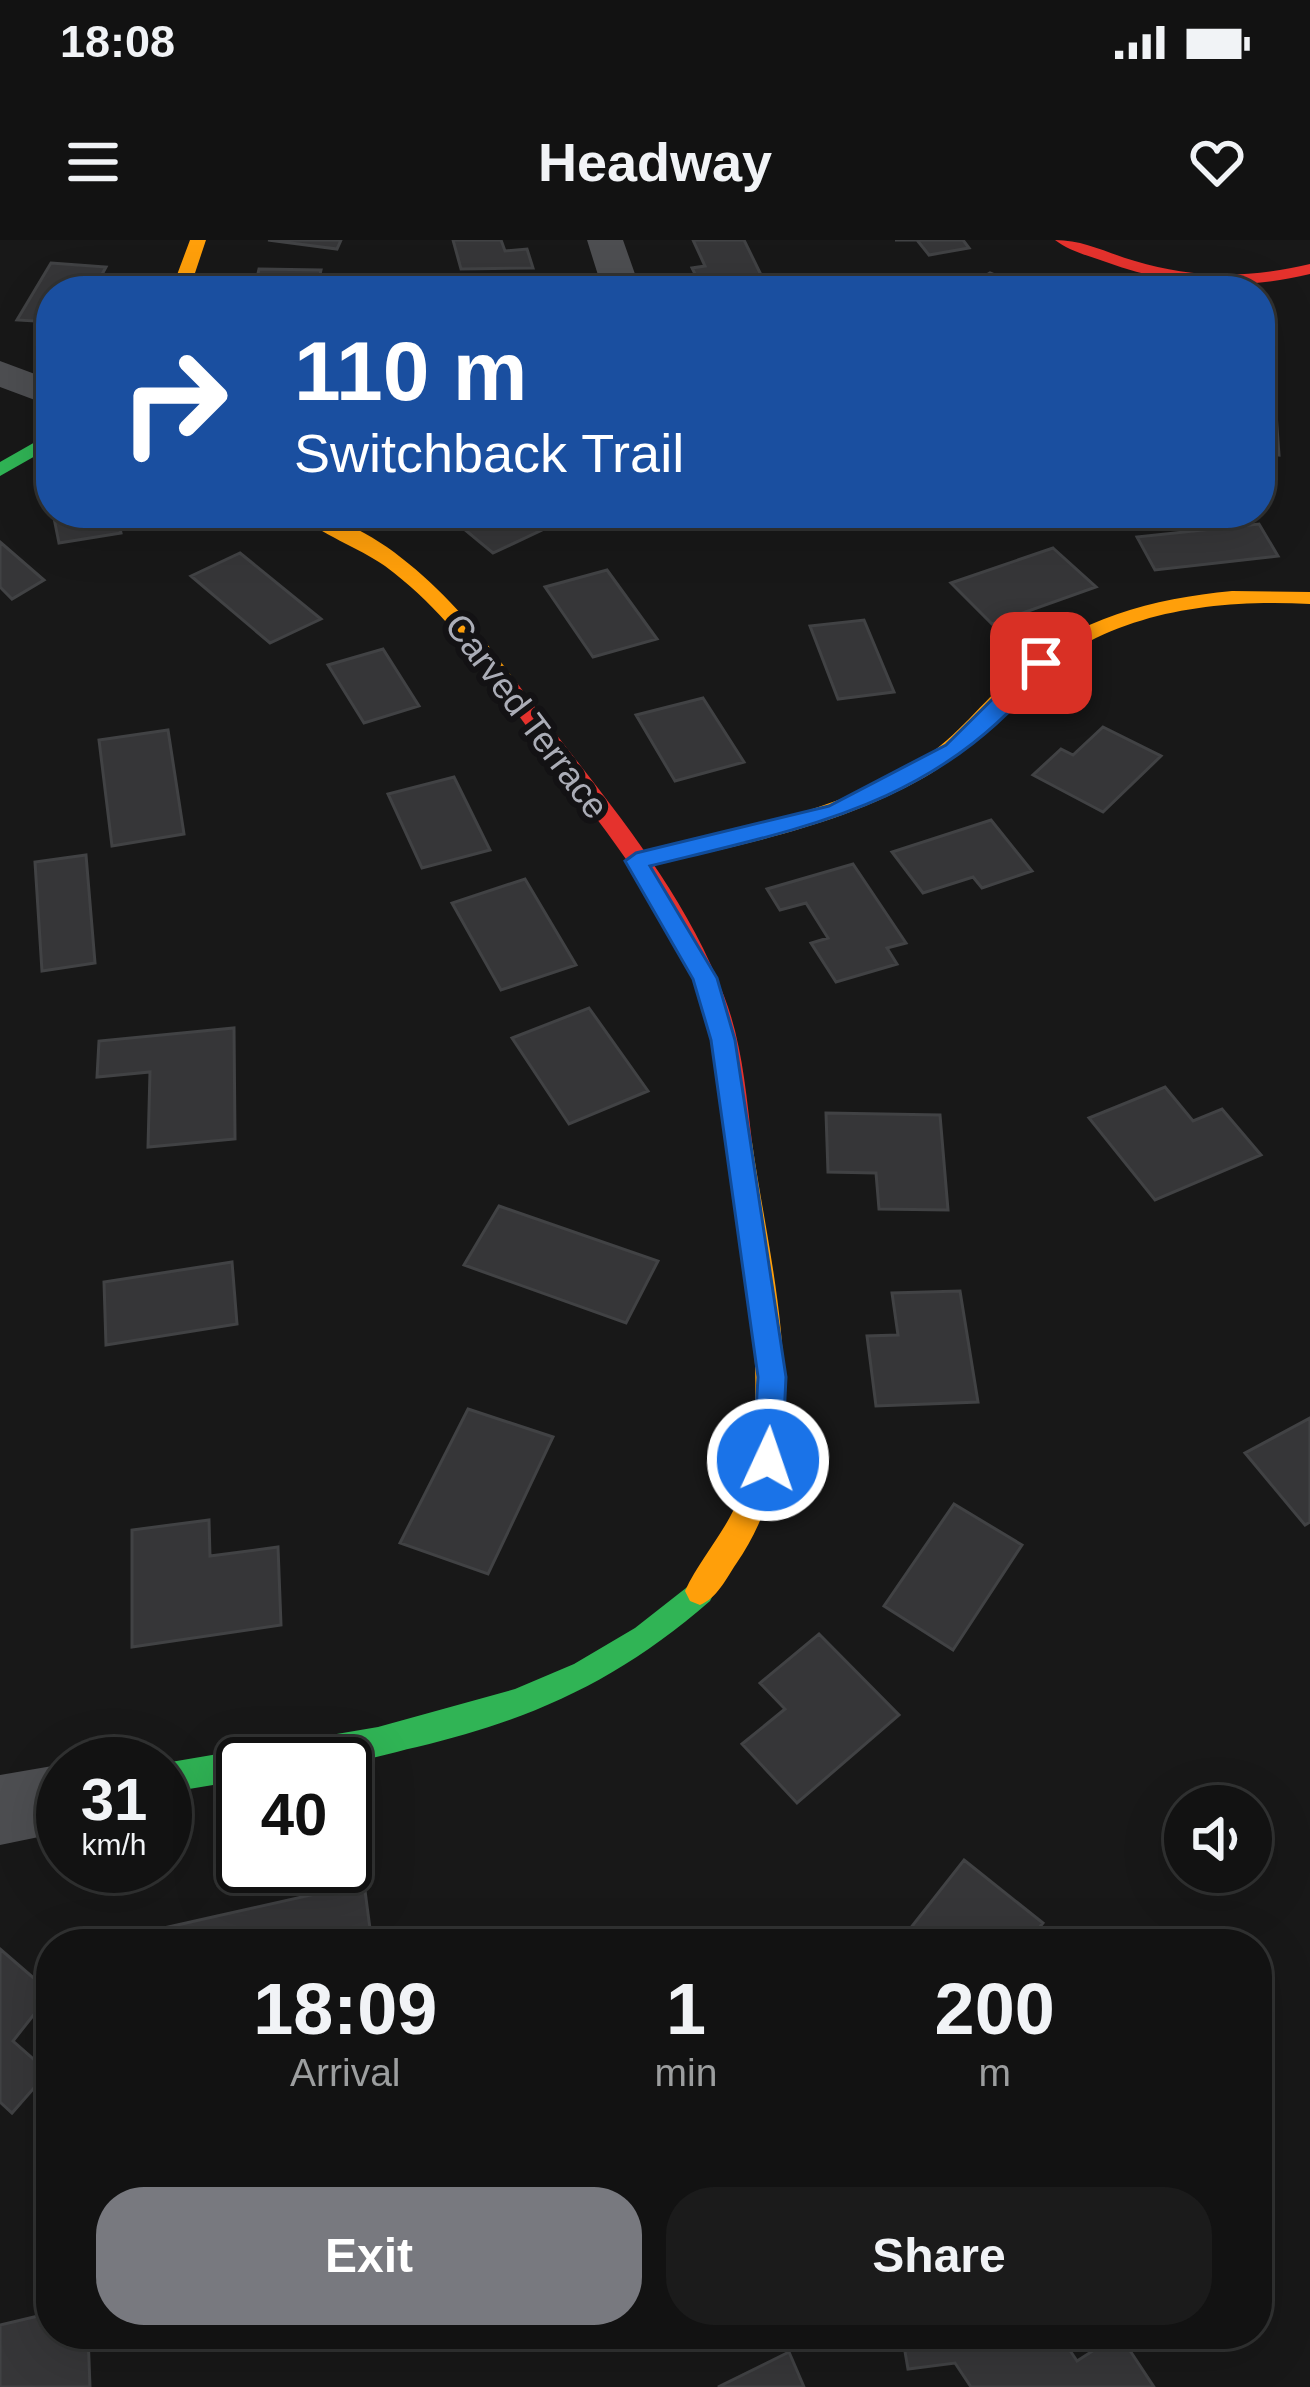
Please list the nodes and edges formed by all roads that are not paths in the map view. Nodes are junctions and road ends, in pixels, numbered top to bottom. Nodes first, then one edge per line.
1 (198, 240) edge
2 (605, 240) edge
3 (1064, 240) edge
4 (1310, 269) edge
5 (185, 276) edge
6 (617, 276) edge
7 (1167, 276) edge
8 (1275, 277) edge
9 (0, 373) edge
10 (36, 388) edge
11 (36, 448) edge
12 (0, 470) edge
13 (335, 528) edge
14 (1310, 598) edge
15 (636, 861) junction
16 (192, 1773) edge
17 (36, 1803) edge
18 (0, 1810) edge

1 - 5 street
2 - 6 street
3 - 7 street
4 - 8 street
9 - 10 street
11 - 12 street
13 - 15 street, Carved Terrace
14 - 15 street
15 - 16 street, Carved Terrace
17 - 18 street

